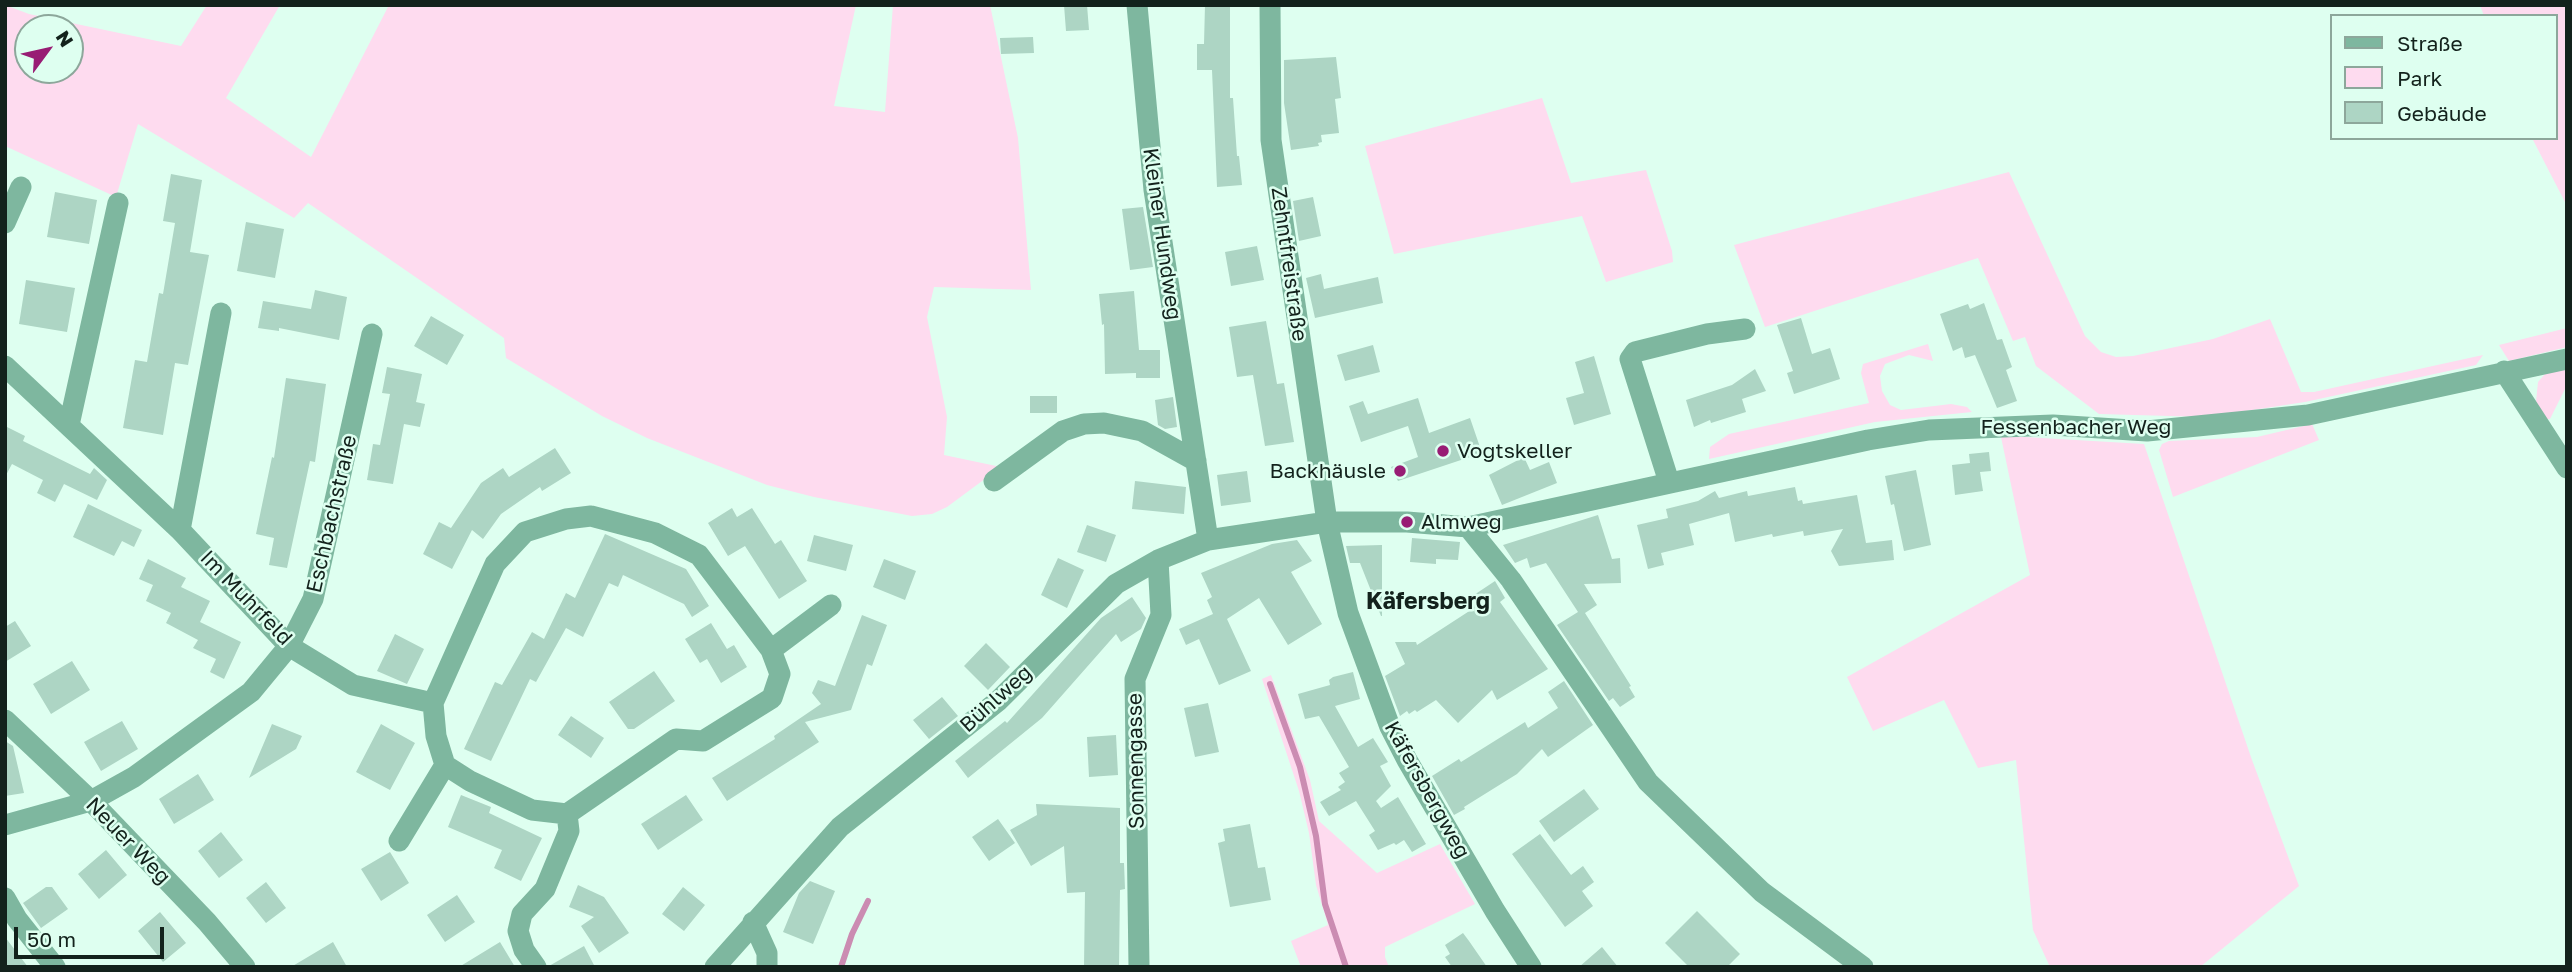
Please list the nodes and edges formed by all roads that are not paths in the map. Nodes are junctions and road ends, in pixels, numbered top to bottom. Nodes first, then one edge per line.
1 (1137, 5) edge
2 (1269, 5) edge
3 (20, 187) dead end
4 (118, 203) dead end
5 (5, 223) edge
6 (221, 313) dead end
7 (1745, 329) dead end
8 (372, 334) dead end
9 (2567, 359) edge
10 (5, 366) edge
11 (2504, 371) junction
12 (69, 425) junction
13 (1196, 461) junction
14 (2567, 468) edge
15 (993, 481) dead end
16 (1669, 482) junction
17 (1327, 522) junction
18 (1468, 527) junction
19 (180, 530) junction
20 (1208, 540) junction
21 (1158, 560) junction
22 (831, 605) dead end
23 (289, 646) junction
24 (771, 650) junction
25 (433, 703) junction
26 (5, 720) edge
27 (445, 765) junction
28 (90, 801) junction
29 (567, 814) junction
30 (5, 825) edge
31 (400, 841) dead end
32 (5, 898) edge
33 (754, 922) junction
34 (50, 965) edge
35 (245, 967) edge
36 (536, 967) edge
37 (715, 967) edge
38 (767, 967) edge
39 (1139, 967) edge
40 (1531, 967) edge
41 (1863, 967) edge

1 - 13 street, Kleiner Hundweg
2 - 17 street, Zehntfreistraße
3 - 5 street
4 - 12 street
6 - 19 street
7 - 16 street
8 - 23 street, Eschbachstraße
9 - 11 street, Fessenbacher Weg
10 - 12 street, Im Muhrfeld
11 - 14 street
11 - 16 street, Fessenbacher Weg
12 - 19 street, Im Muhrfeld
13 - 15 street
13 - 20 street, Kleiner Hundweg
16 - 18 street, Fessenbacher Weg
17 - 18 street, Fessenbacher Weg
17 - 20 street, Bühlweg
17 - 40 street, Käfersbergweg
18 - 41 street
19 - 23 street, Im Muhrfeld
20 - 21 street, Bühlweg
21 - 33 street, Bühlweg
21 - 39 street, Sonnengasse
22 - 24 street
23 - 25 street, Im Muhrfeld
23 - 28 street, Eschbachstraße
24 - 25 street
24 - 29 street
25 - 27 street
26 - 28 street, Neuer Weg
27 - 29 street
27 - 31 street
28 - 30 street, Eschbachstraße
28 - 35 street, Neuer Weg
29 - 36 street
32 - 34 street
33 - 37 street, Bühlweg
33 - 38 street

